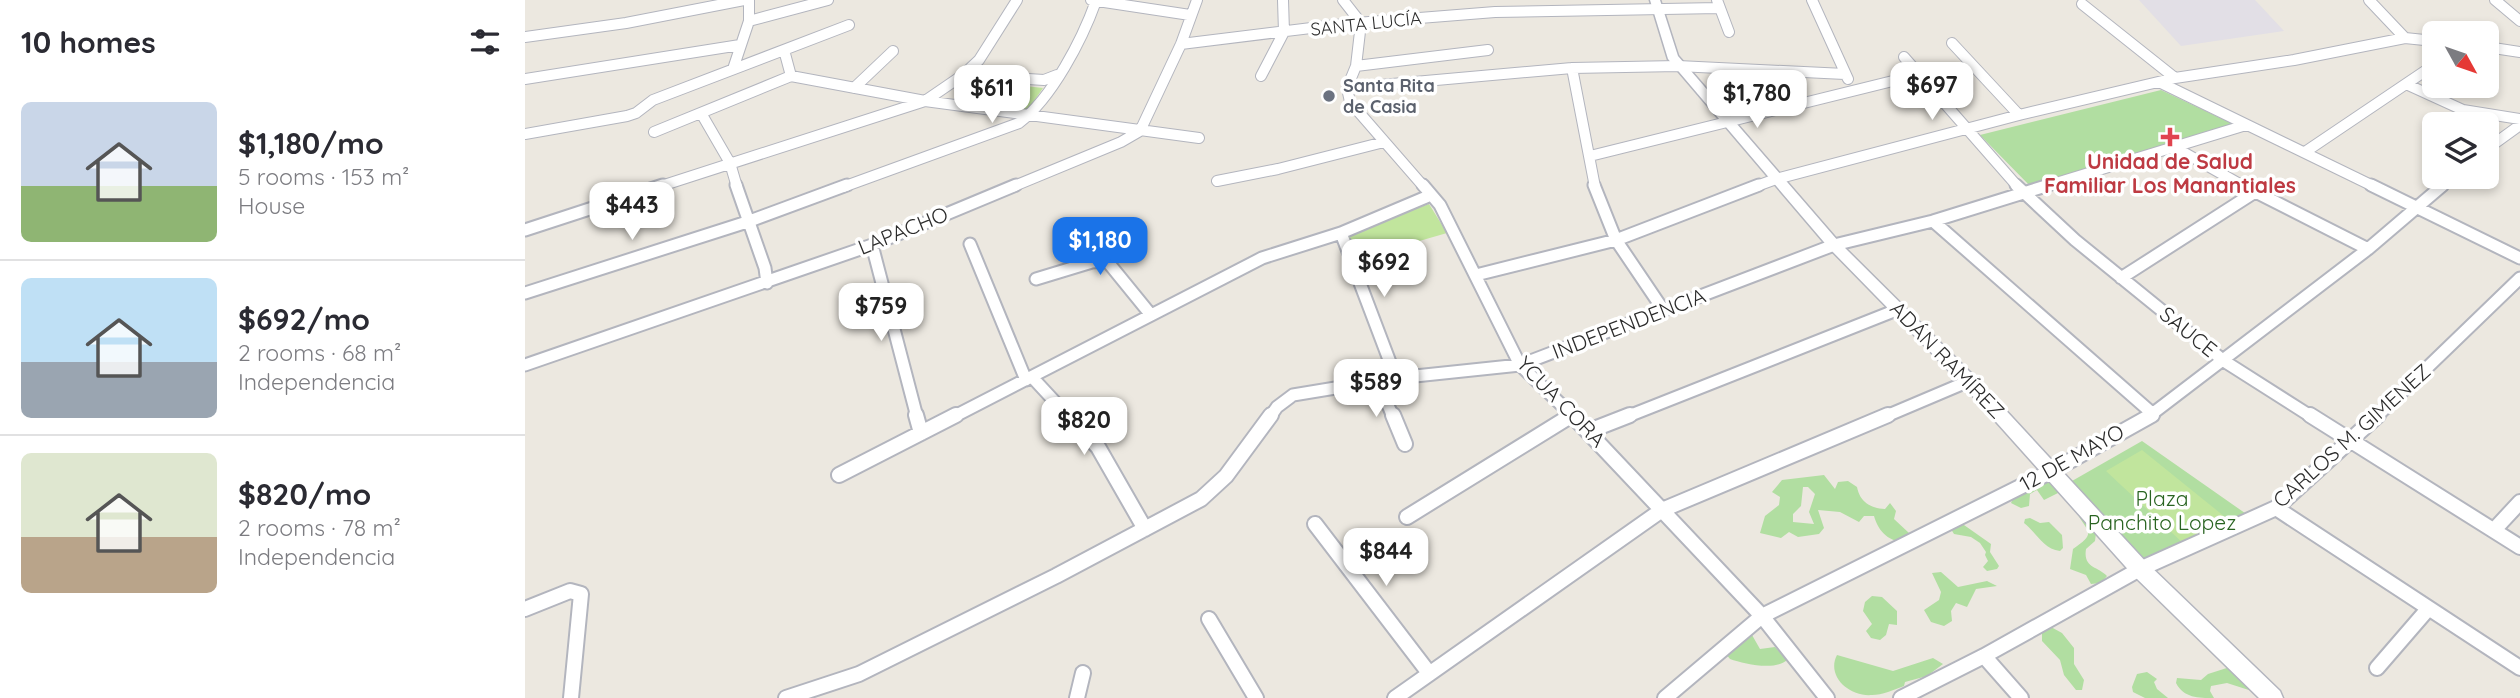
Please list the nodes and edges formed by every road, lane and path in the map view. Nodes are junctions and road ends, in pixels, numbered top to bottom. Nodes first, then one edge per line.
1 (744, 0) edge
2 (749, 0) edge
3 (828, 0) edge
4 (1017, 0) edge
5 (1090, 0) edge
6 (1197, 0) edge
7 (1283, 0) edge
8 (1343, 0) edge
9 (1812, 0) edge
10 (2095, 0) edge
11 (2369, 0) edge
12 (2495, 0) edge
13 (1096, 1) edge
14 (1120, 2) edge
15 (1718, 4) edge
16 (1656, 5) edge
17 (1190, 15) junction
18 (750, 21) junction
19 (2520, 21) edge
20 (1361, 23) junction
21 (849, 25) dead end
22 (1284, 32) junction
23 (1729, 32) dead end
24 (525, 37) edge
25 (2405, 38) junction
26 (2422, 40) edge
27 (1952, 43) dead end
28 (1181, 44) junction
29 (740, 45) junction
30 (2499, 49) edge
31 (784, 50) junction
32 (1488, 50) dead end
33 (893, 51) dead end
34 (2520, 52) edge
35 (1904, 57) dead end
36 (1356, 66) junction
37 (1678, 66) junction
38 (1572, 68) junction
39 (733, 69) junction
40 (2422, 73) edge
41 (1845, 74) junction
42 (963, 75) junction
43 (1057, 75) junction
44 (1917, 75) junction
45 (791, 76) junction
46 (1261, 76) dead end
47 (2175, 78) junction
48 (525, 79) edge
49 (2159, 82) junction
50 (2406, 84) junction
51 (854, 88) junction
52 (1346, 88) junction
53 (1855, 90) junction
54 (925, 101) junction
55 (701, 113) junction
56 (1031, 114) junction
57 (2019, 115) junction
58 (2520, 119) edge
59 (1727, 122) junction
60 (2246, 125) junction
61 (2520, 125) edge
62 (1965, 130) junction
63 (1140, 131) junction
64 (653, 132) dead end
65 (525, 134) edge
66 (1199, 138) dead end
67 (2499, 140) edge
68 (1384, 142) junction
69 (2176, 148) junction
70 (2305, 152) junction
71 (1590, 156) junction
72 (730, 163) junction
73 (1776, 179) junction
74 (1217, 181) dead end
75 (2438, 189) edge
76 (2255, 192) junction
77 (2023, 193) junction
78 (1431, 195) junction
79 (2416, 207) junction
80 (1933, 221) junction
81 (747, 222) junction
82 (525, 230) edge
83 (1341, 233) junction
84 (1616, 240) junction
85 (970, 244) dead end
86 (871, 245) junction
87 (1835, 245) junction
88 (2368, 249) junction
89 (2520, 258) edge
90 (1476, 275) junction
91 (2121, 278) junction
92 (2520, 278) edge
93 (1036, 279) dead end
94 (767, 283) junction
95 (525, 293) edge
96 (1899, 309) junction
97 (1664, 311) junction
98 (1151, 316) junction
99 (2224, 361) junction
100 (525, 365) edge
101 (1520, 365) junction
102 (1396, 378) junction
103 (1029, 379) junction
104 (1378, 381) junction
105 (1969, 382) junction
106 (2153, 414) junction
107 (1572, 415) junction
108 (1589, 431) junction
109 (921, 433) junction
110 (2350, 442) junction
111 (1405, 444) dead end
112 (2050, 472) junction
113 (839, 475) dead end
114 (2520, 502) edge
115 (2276, 508) junction
116 (1662, 510) junction
117 (1407, 517) dead end
118 (1315, 524) dead end
119 (1145, 529) junction
120 (2494, 530) junction
121 (2520, 547) edge
122 (2140, 569) junction
123 (1056, 576) joint
124 (2428, 608) junction
125 (525, 609) edge
126 (1762, 616) junction
127 (1209, 619) dead end
128 (1984, 656) junction
129 (2377, 668) dead end
130 (2520, 668) edge
131 (1083, 673) dead end
132 (1429, 673) junction
133 (571, 698) edge
134 (786, 698) edge
135 (1077, 698) edge
136 (1256, 698) edge
137 (1395, 698) edge
138 (1665, 698) edge
139 (1827, 698) edge
140 (1901, 698) edge
141 (2021, 698) edge
142 (2273, 698) edge

1 - 24 street
2 - 18 street
3 - 18 street
4 - 42 street
5 - 13 street
6 - 17 street
7 - 22 street
8 - 20 street
9 - 41 street
10 - 47 street
11 - 25 street
12 - 19 street
13 - 14 street
13 - 43 street
14 - 17 street
15 - 16 street, SANTA LUCÍA
15 - 23 street
16 - 20 street, SANTA LUCÍA
16 - 37 street, ADÁN RAMÍREZ
17 - 28 street
18 - 29 street
20 - 22 street, SANTA LUCÍA
20 - 36 street
21 - 31 street
22 - 28 street, SANTA LUCÍA
22 - 46 street
25 - 26 street
25 - 47 street
27 - 57 street
28 - 63 street
29 - 39 street
29 - 48 street
30 - 34 street
31 - 39 street
31 - 45 street
32 - 36 street
33 - 51 street
35 - 44 street, SAUCE
36 - 52 street
37 - 38 street
37 - 41 street
37 - 59 street, ADÁN RAMÍREZ
38 - 52 street
38 - 71 street
39 - 65 street
40 - 50 street
41 - 53 street
42 - 43 street
42 - 54 street
43 - 56 street
44 - 53 street
44 - 62 street, SAUCE
45 - 51 street
45 - 55 street
47 - 49 street
49 - 57 street
49 - 60 street
50 - 58 street
50 - 70 street
51 - 54 street
52 - 68 street, YCUA CORA
53 - 59 street
54 - 56 street
54 - 72 street
55 - 64 street
55 - 72 street
56 - 63 street
56 - 81 street
57 - 62 street
59 - 71 street
59 - 73 street, ADÁN RAMÍREZ
60 - 69 street, INDEPENDENCIA
60 - 70 street
61 - 67 street
62 - 73 street
62 - 77 street, SAUCE
63 - 66 street
63 - 86 street, LAPACHO
68 - 74 street
68 - 78 street, YCUA CORA
69 - 76 street
69 - 77 street, INDEPENDENCIA
70 - 79 street
71 - 84 street
72 - 81 street
72 - 82 street
73 - 84 street
73 - 87 street, ADÁN RAMÍREZ
75 - 79 street, 12 DE MAYO
76 - 88 street
76 - 91 street
77 - 80 street, INDEPENDENCIA
77 - 91 street, SAUCE
78 - 83 street
78 - 90 street, YCUA CORA
79 - 88 street, 12 DE MAYO
79 - 89 street
80 - 87 street, INDEPENDENCIA
80 - 106 street
81 - 94 street
81 - 95 street
83 - 98 street
83 - 102 street
84 - 90 street
84 - 97 street
85 - 103 street
86 - 94 street, LAPACHO
86 - 109 street
87 - 96 street, ADÁN RAMÍREZ
87 - 97 street, INDEPENDENCIA
88 - 99 street, 12 DE MAYO
90 - 101 street, YCUA CORA
91 - 99 street, SAUCE
92 - 110 street, CARLOS M. GIMENEZ
93 - 98 street
94 - 100 street, LAPACHO
96 - 105 street, ADÁN RAMÍREZ
96 - 108 street
97 - 101 street, INDEPENDENCIA
98 - 103 street
99 - 106 street, 12 DE MAYO
99 - 110 street, SAUCE
101 - 102 street, INDEPENDENCIA
101 - 107 street, YCUA CORA
102 - 104 street, INDEPENDENCIA
103 - 109 street
103 - 119 street
104 - 111 street
104 - 119 street, INDEPENDENCIA
105 - 112 street, ADÁN RAMÍREZ
105 - 116 street
106 - 112 street, 12 DE MAYO
107 - 108 street, YCUA CORA
107 - 117 street
108 - 116 street, YCUA CORA
109 - 113 street
110 - 115 street, CARLOS M. GIMENEZ
110 - 120 street, SAUCE
112 - 122 street, ADÁN RAMÍREZ
112 - 126 street, 12 DE MAYO
114 - 120 street
115 - 122 street, CARLOS M. GIMENEZ
115 - 124 street
116 - 126 street, YCUA CORA
116 - 132 street
118 - 132 street
119 - 123 street, INDEPENDENCIA
120 - 121 street, SAUCE
122 - 128 street, CARLOS M. GIMENEZ
122 - 142 street, ADÁN RAMÍREZ
123 - 134 street
124 - 129 street
124 - 130 street
125 - 133 street
126 - 138 street, 12 DE MAYO
126 - 139 street, YCUA CORA
127 - 136 street
128 - 140 street, CARLOS M. GIMENEZ
128 - 141 street
131 - 135 street
132 - 137 street

